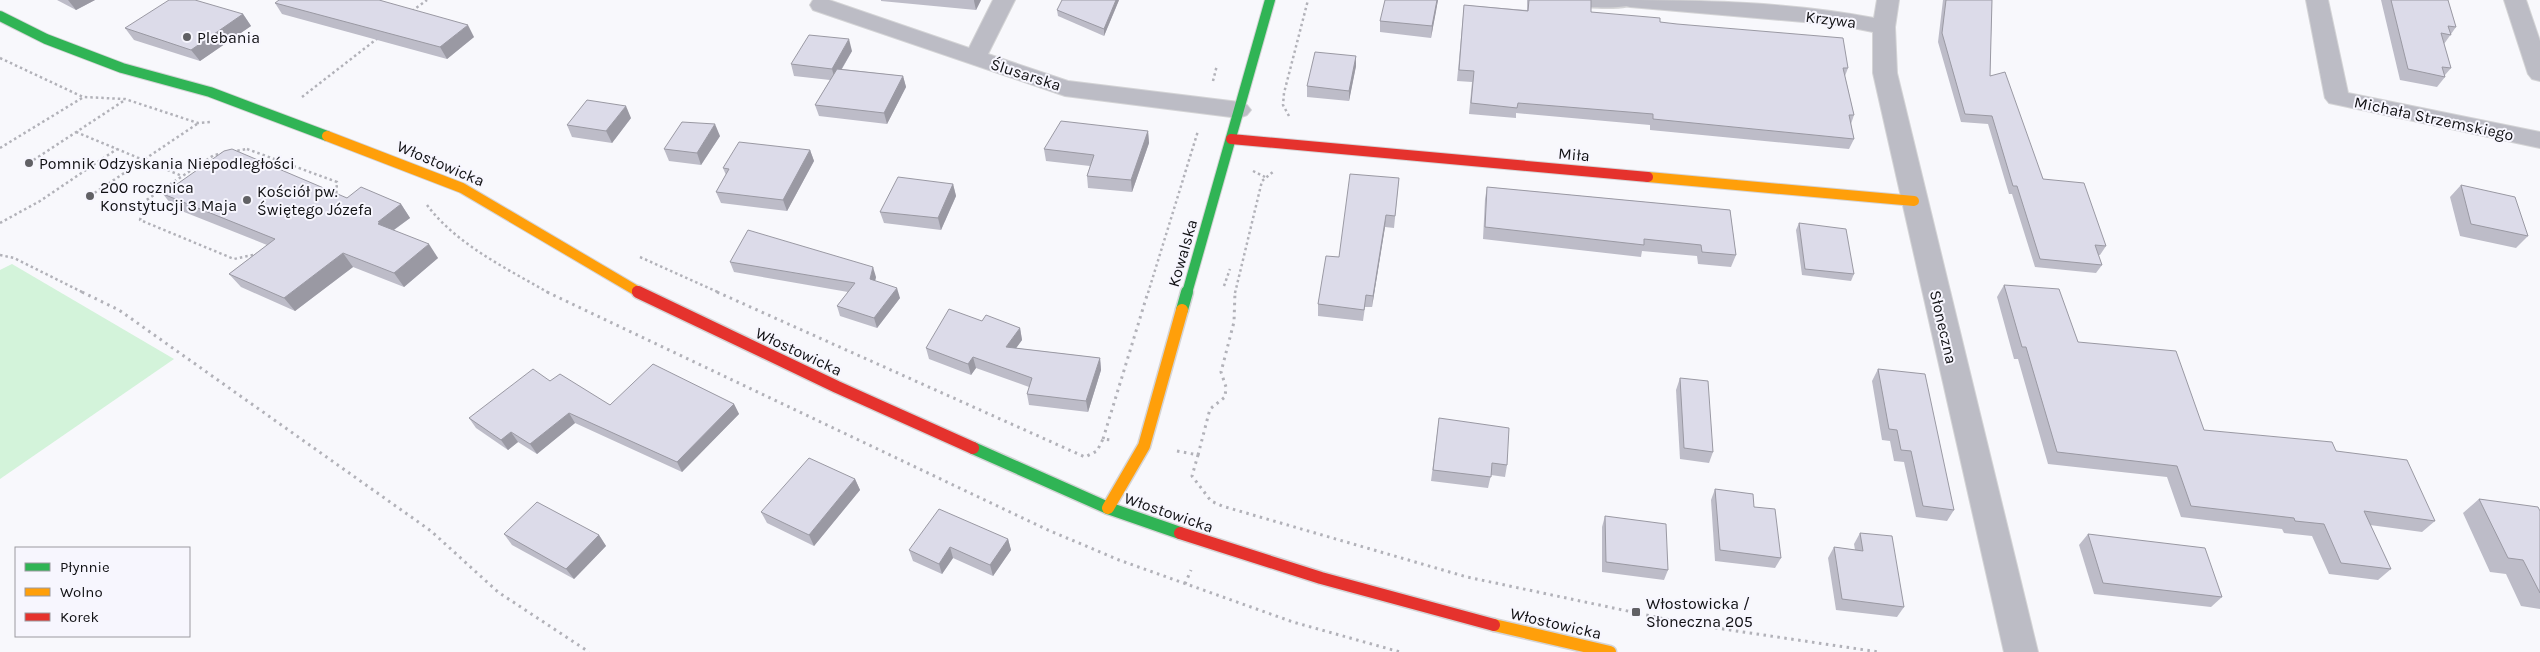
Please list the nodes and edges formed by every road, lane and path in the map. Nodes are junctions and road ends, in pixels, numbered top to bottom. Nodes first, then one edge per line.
1 (426, 0) edge
2 (1004, 0) edge
3 (1270, 0) edge
4 (1308, 0) edge
5 (1566, 0) edge
6 (1888, 0) edge
7 (2317, 0) edge
8 (2515, 0) edge
9 (1630, 1) edge
10 (821, 5) dead end
11 (411, 12) edge
12 (0, 16) edge
13 (1884, 27) junction
14 (380, 37) edge
15 (1220, 57) dead end
16 (0, 58) edge
17 (975, 58) junction
18 (2540, 74) edge
19 (302, 98) dead end
20 (125, 99) dead end
21 (1201, 105) junction
22 (1239, 110) junction
23 (198, 123) dead end
24 (76, 132) junction
25 (1231, 139) junction
26 (2540, 140) edge
27 (1297, 146) junction
28 (0, 148) edge
29 (117, 149) junction
30 (143, 160) junction
31 (29, 163) dead end
32 (183, 176) junction
33 (90, 196) dead end
34 (1914, 201) junction
35 (0, 222) edge
36 (634, 254) dead end
37 (0, 255) edge
38 (1103, 439) junction
39 (1144, 446) junction
40 (1198, 455) junction
41 (1108, 508) junction
42 (590, 652) edge
43 (1610, 652) edge
44 (1879, 652) edge
45 (2021, 652) edge

1 - 11 path
2 - 17 street
3 - 22 main road, Kowalska
4 - 27 path
5 - 9 lane
6 - 13 street, Słoneczna
7 - 26 street, Michała Strzemskiego
8 - 18 street
9 - 13 street, Krzywa
10 - 17 street, Ślusarska
12 - 41 main road, Włostowicka
13 - 34 street, Słoneczna
14 - 19 path
15 - 21 path
16 - 28 path
17 - 21 street, Ślusarska
20 - 24 path
21 - 22 street, Ślusarska
21 - 38 path
22 - 25 main road, Kowalska
23 - 30 path
24 - 29 path
24 - 31 path
25 - 27 main road, Miła
25 - 39 main road, Kowalska
27 - 34 main road, Miła
27 - 40 path
29 - 30 path
29 - 35 path
30 - 32 path
30 - 33 path
32 - 32 path
34 - 45 street, Słoneczna
36 - 38 path
37 - 42 path
38 - 39 path
39 - 40 path
39 - 41 main road, Kowalska
40 - 44 path
41 - 43 main road, Włostowicka

